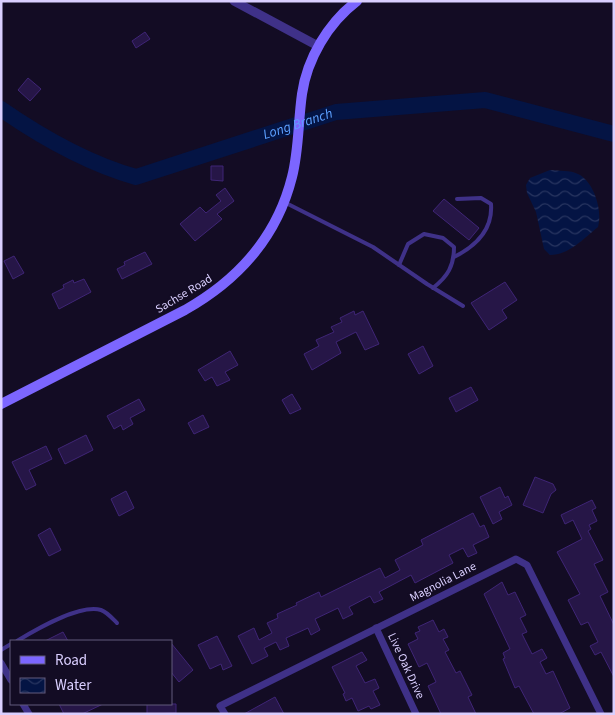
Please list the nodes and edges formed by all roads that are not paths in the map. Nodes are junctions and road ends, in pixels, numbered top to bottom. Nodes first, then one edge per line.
1 (234, 1) edge
2 (357, 1) edge
3 (318, 46) junction
4 (456, 199) dead end
5 (284, 202) junction
6 (454, 257) junction
7 (399, 265) junction
8 (433, 288) junction
9 (463, 306) dead end
10 (1, 404) edge
11 (117, 623) dead end
12 (376, 628) junction
13 (19, 640) edge
14 (1, 662) edge
15 (10, 678) edge
16 (225, 714) edge
17 (416, 714) edge
18 (601, 714) edge

1 - 3 street
2 - 3 main road, Sachse Road
3 - 5 main road, Sachse Road
4 - 6 lane
5 - 7 lane
5 - 10 main road, Sachse Road
6 - 7 lane
6 - 8 lane
7 - 8 lane
8 - 9 lane
11 - 13 lane
12 - 16 street, Magnolia Lane
12 - 17 street, Live Oak Drive
12 - 18 street, Magnolia Lane
14 - 15 street

